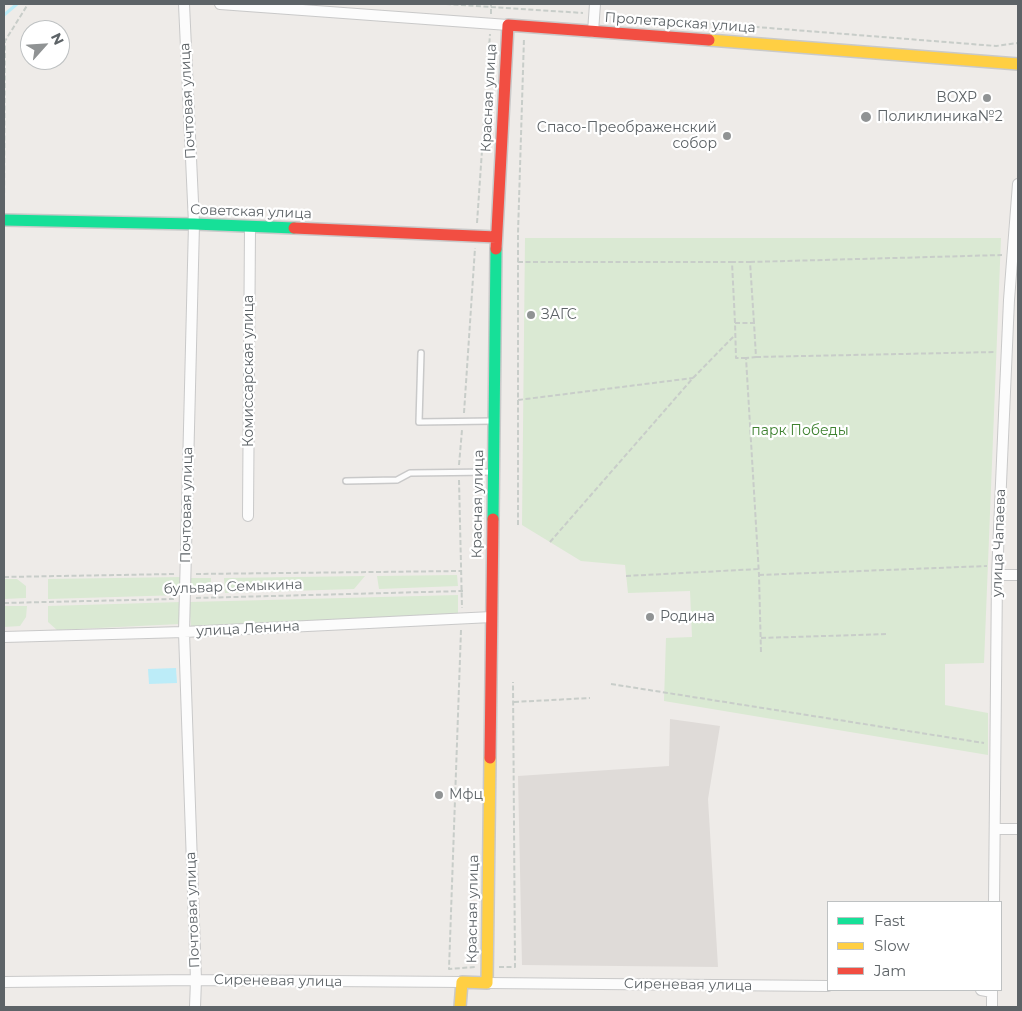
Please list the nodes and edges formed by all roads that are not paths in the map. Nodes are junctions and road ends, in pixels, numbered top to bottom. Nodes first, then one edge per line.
1 (184, 4) edge
2 (220, 4) edge
3 (595, 9) edge
4 (508, 26) junction
5 (593, 32) junction
6 (1018, 64) edge
7 (1018, 184) edge
8 (4, 220) edge
9 (194, 224) junction
10 (250, 227) junction
11 (496, 237) junction
12 (1014, 300) edge
13 (421, 353) dead end
14 (494, 421) junction
15 (494, 472) junction
16 (346, 481) dead end
17 (248, 516) dead end
18 (997, 570) junction
19 (1018, 575) edge
20 (492, 617) junction
21 (184, 632) junction
22 (4, 637) edge
23 (996, 829) junction
24 (1018, 829) edge
25 (994, 901) edge
26 (196, 980) junction
27 (4, 982) edge
28 (462, 982) junction
29 (487, 982) junction
30 (827, 986) edge
31 (989, 991) edge
32 (195, 1007) edge
33 (460, 1007) edge
34 (992, 1007) edge

1 - 9 street, Почтовая улица
2 - 4 street, Пролетарская улица
3 - 5 street
4 - 5 street, Пролетарская улица
4 - 11 street, Красная улица
5 - 6 street, Пролетарская улица
7 - 12 street, улица Чапаева
8 - 9 street, Советская улица
9 - 10 street, Советская улица
9 - 21 street, Почтовая улица
10 - 11 street, Советская улица
10 - 17 street, Комиссарская улица
11 - 14 street, Красная улица
12 - 18 street, улица Чапаева
13 - 14 lane
14 - 15 street, Красная улица
15 - 16 lane
15 - 20 street, Красная улица
18 - 19 street
18 - 23 street, улица Чапаева
20 - 21 street, улица Ленина
20 - 29 street, Красная улица
21 - 22 street, улица Ленина
21 - 26 street, Почтовая улица
23 - 24 street
23 - 25 street, улица Чапаева
26 - 27 street, Сиреневая улица
26 - 28 street, Сиреневая улица
26 - 32 street, Почтовая улица
28 - 29 street
28 - 33 street, Красная улица
29 - 30 street, Сиреневая улица
31 - 34 street

